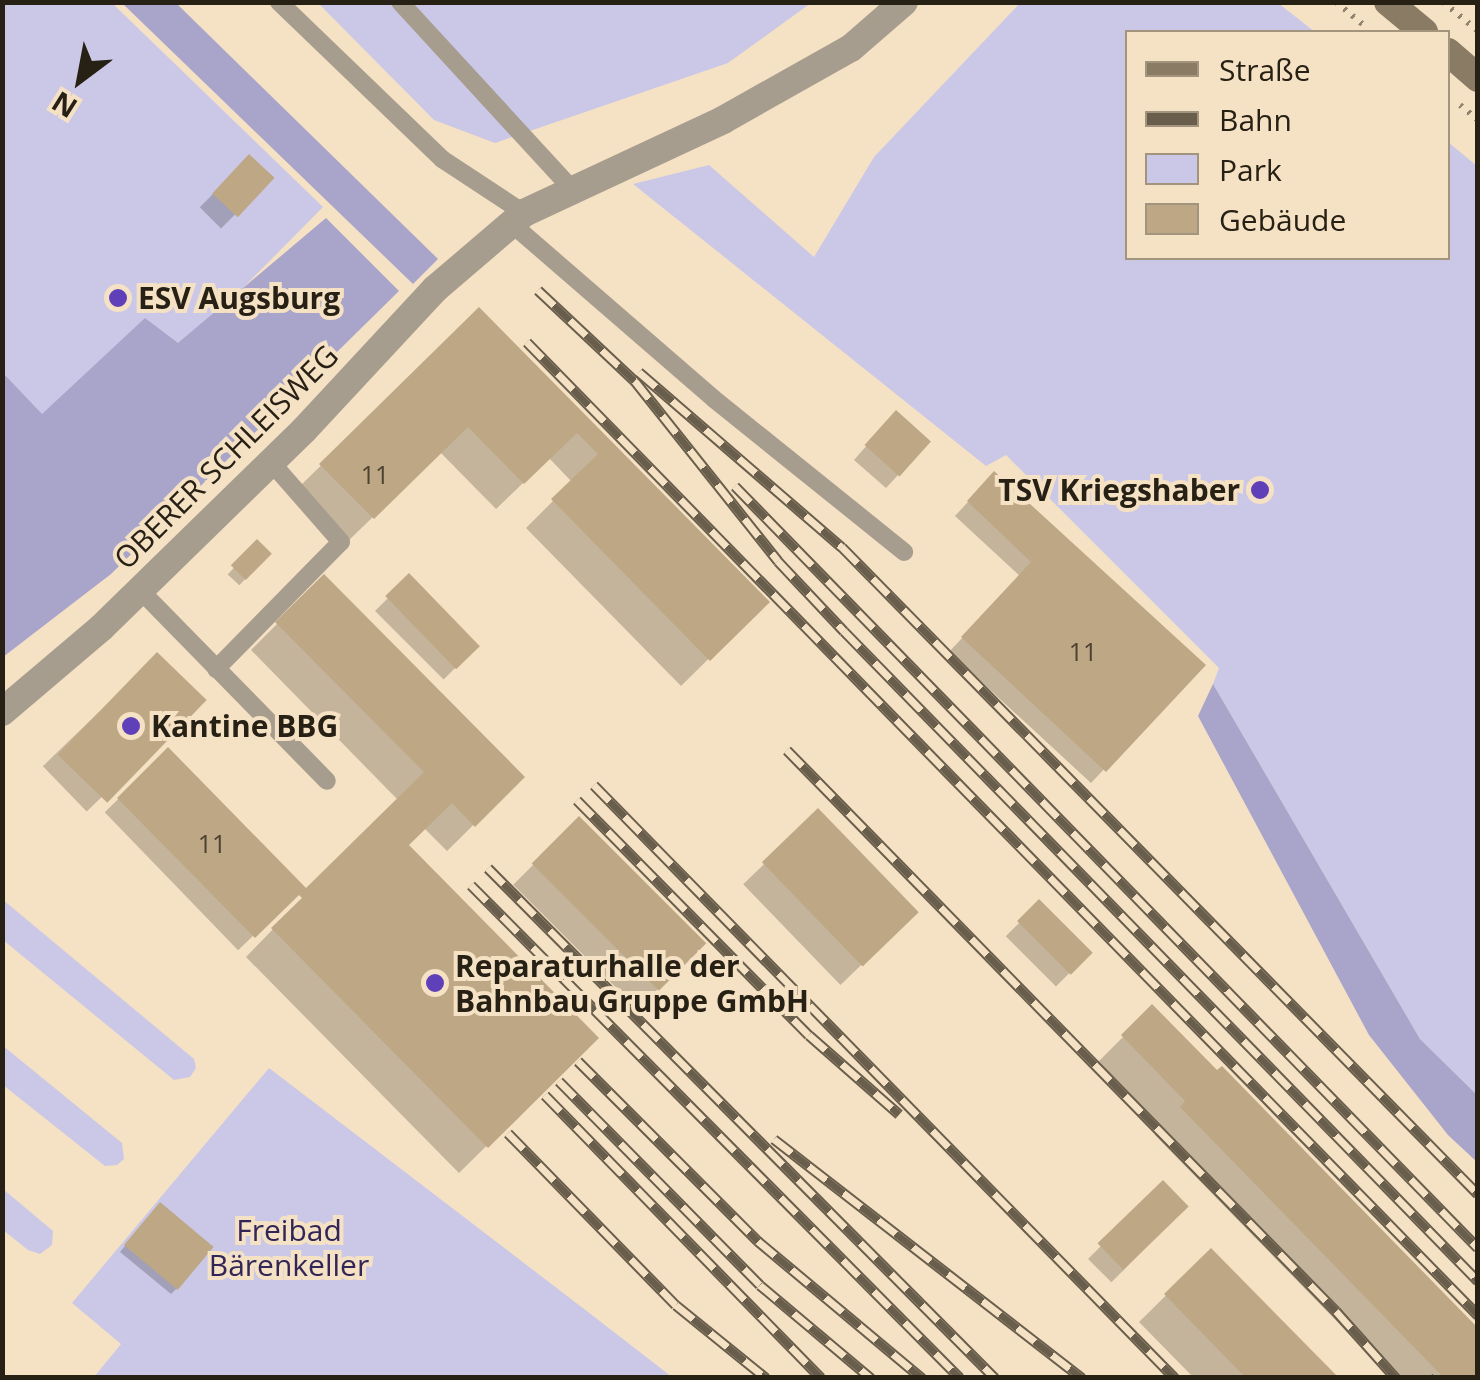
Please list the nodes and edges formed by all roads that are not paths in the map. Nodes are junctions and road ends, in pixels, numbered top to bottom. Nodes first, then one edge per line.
1 (279, 2) edge
2 (400, 2) edge
3 (904, 2) edge
4 (1388, 2) edge
5 (1422, 30) edge
6 (1450, 54) edge
7 (1478, 78) edge
8 (572, 188) junction
9 (518, 218) junction
10 (271, 462) junction
11 (904, 552) dead end
12 (140, 590) junction
13 (216, 669) junction
14 (2, 712) edge
15 (328, 781) dead end

1 - 9 lane
2 - 8 lane
3 - 8 street, OBERER SCHLEISWEG
4 - 5 main road
6 - 7 main road
8 - 9 street, OBERER SCHLEISWEG
9 - 10 street, OBERER SCHLEISWEG
9 - 11 lane
10 - 12 street, OBERER SCHLEISWEG
10 - 13 lane
12 - 13 lane
12 - 14 street, OBERER SCHLEISWEG
13 - 15 lane

